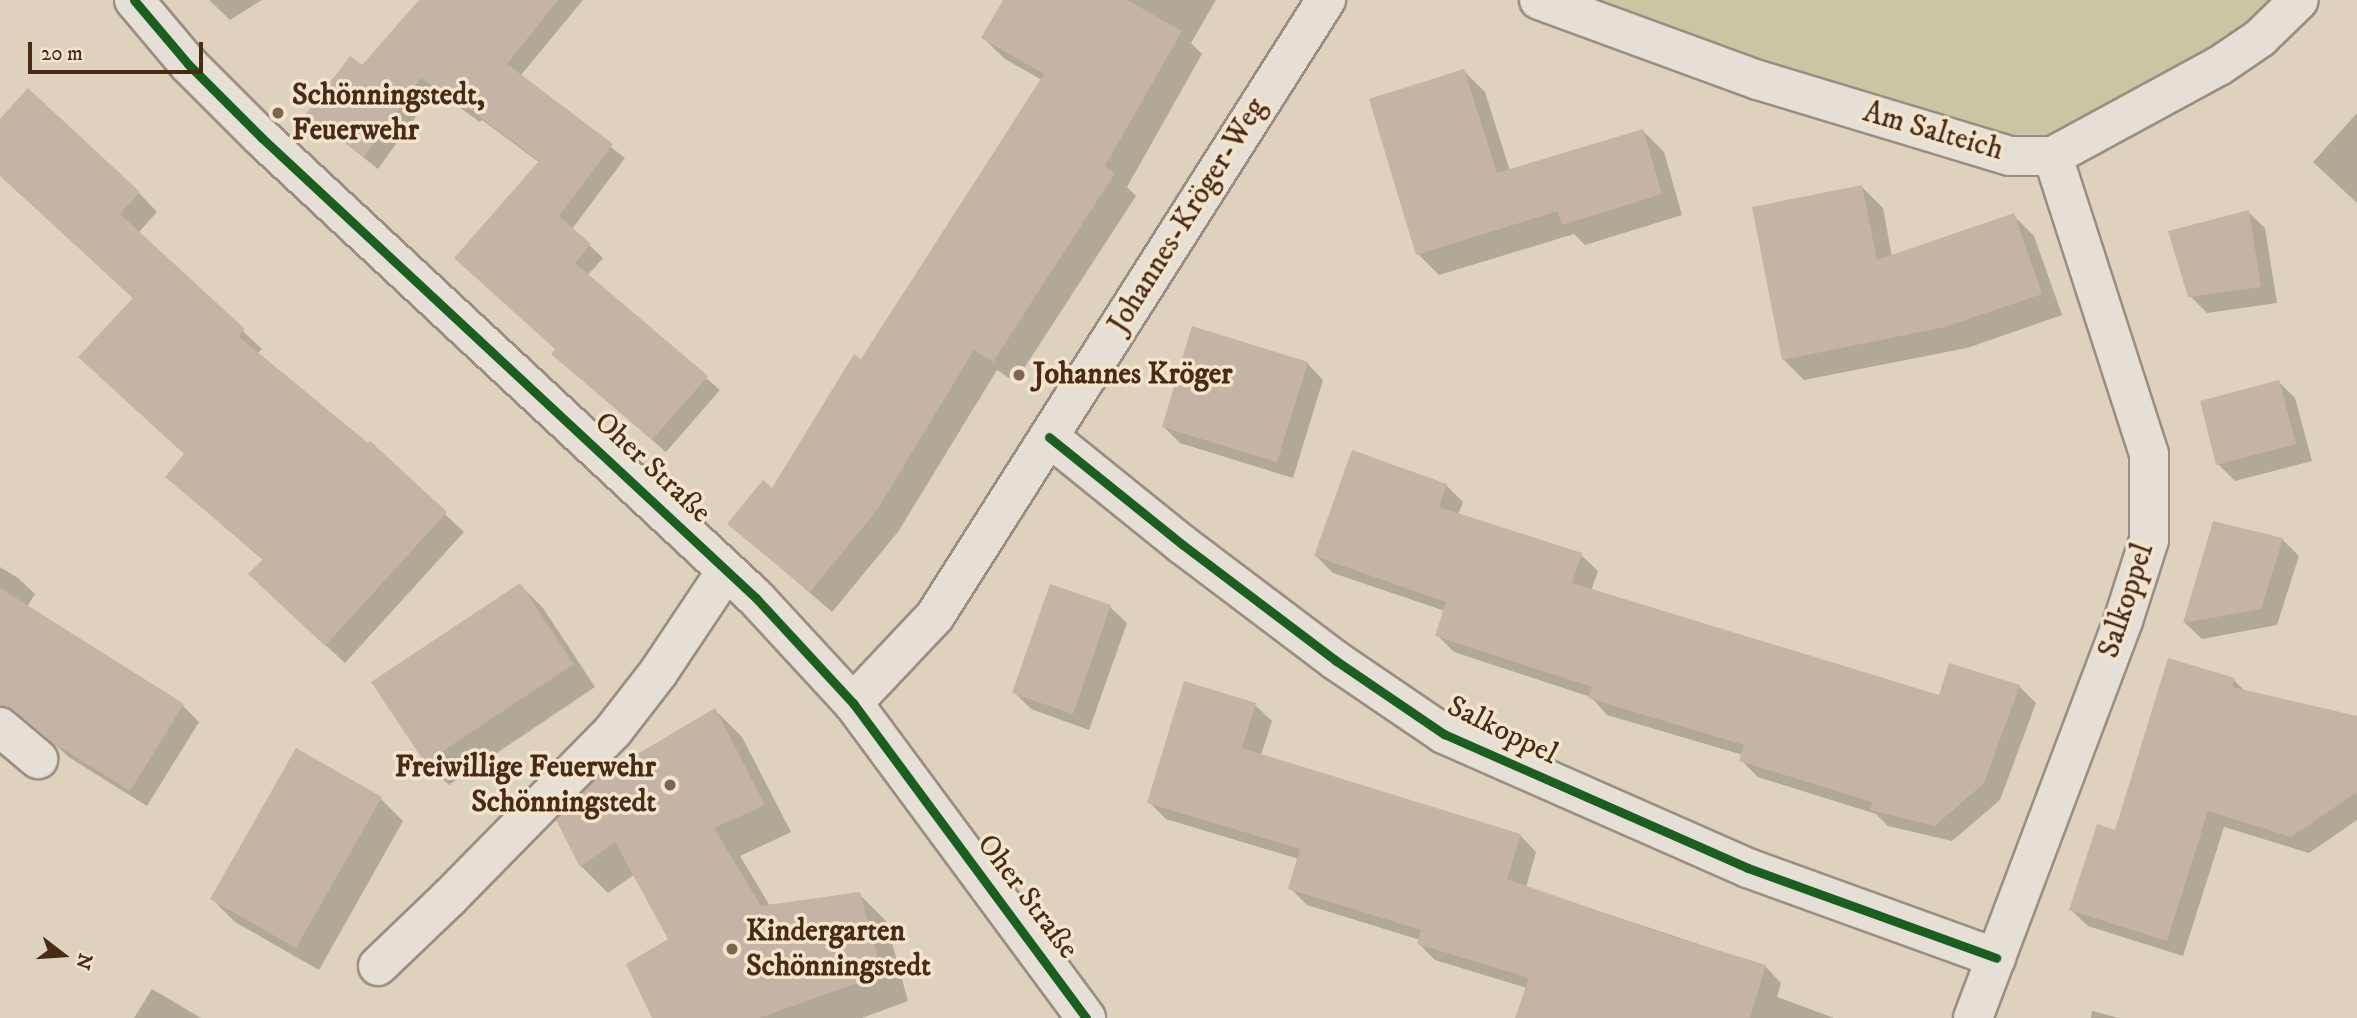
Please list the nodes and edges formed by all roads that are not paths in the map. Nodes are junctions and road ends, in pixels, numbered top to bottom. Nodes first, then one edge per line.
1 (134, 0) edge
2 (1326, 0) edge
3 (1539, 0) edge
4 (2299, 0) edge
5 (2053, 156) junction
6 (1049, 437) junction
7 (726, 570) junction
8 (853, 703) junction
9 (0, 727) edge
10 (38, 759) dead end
11 (1996, 958) junction
12 (378, 966) dead end
13 (1086, 1018) edge
14 (1973, 1018) edge

1 - 7 street, Oher Straße
2 - 6 street, Johannes-Kröger-Weg
3 - 5 street, Am Salteich
4 - 5 street, Am Salteich
5 - 11 street, Salkoppel
6 - 8 street, Johannes-Kröger-Weg
6 - 11 street, Salkoppel
7 - 8 street, Oher Straße
7 - 12 street
8 - 13 street, Oher Straße
9 - 10 street
11 - 14 street, Salkoppel

